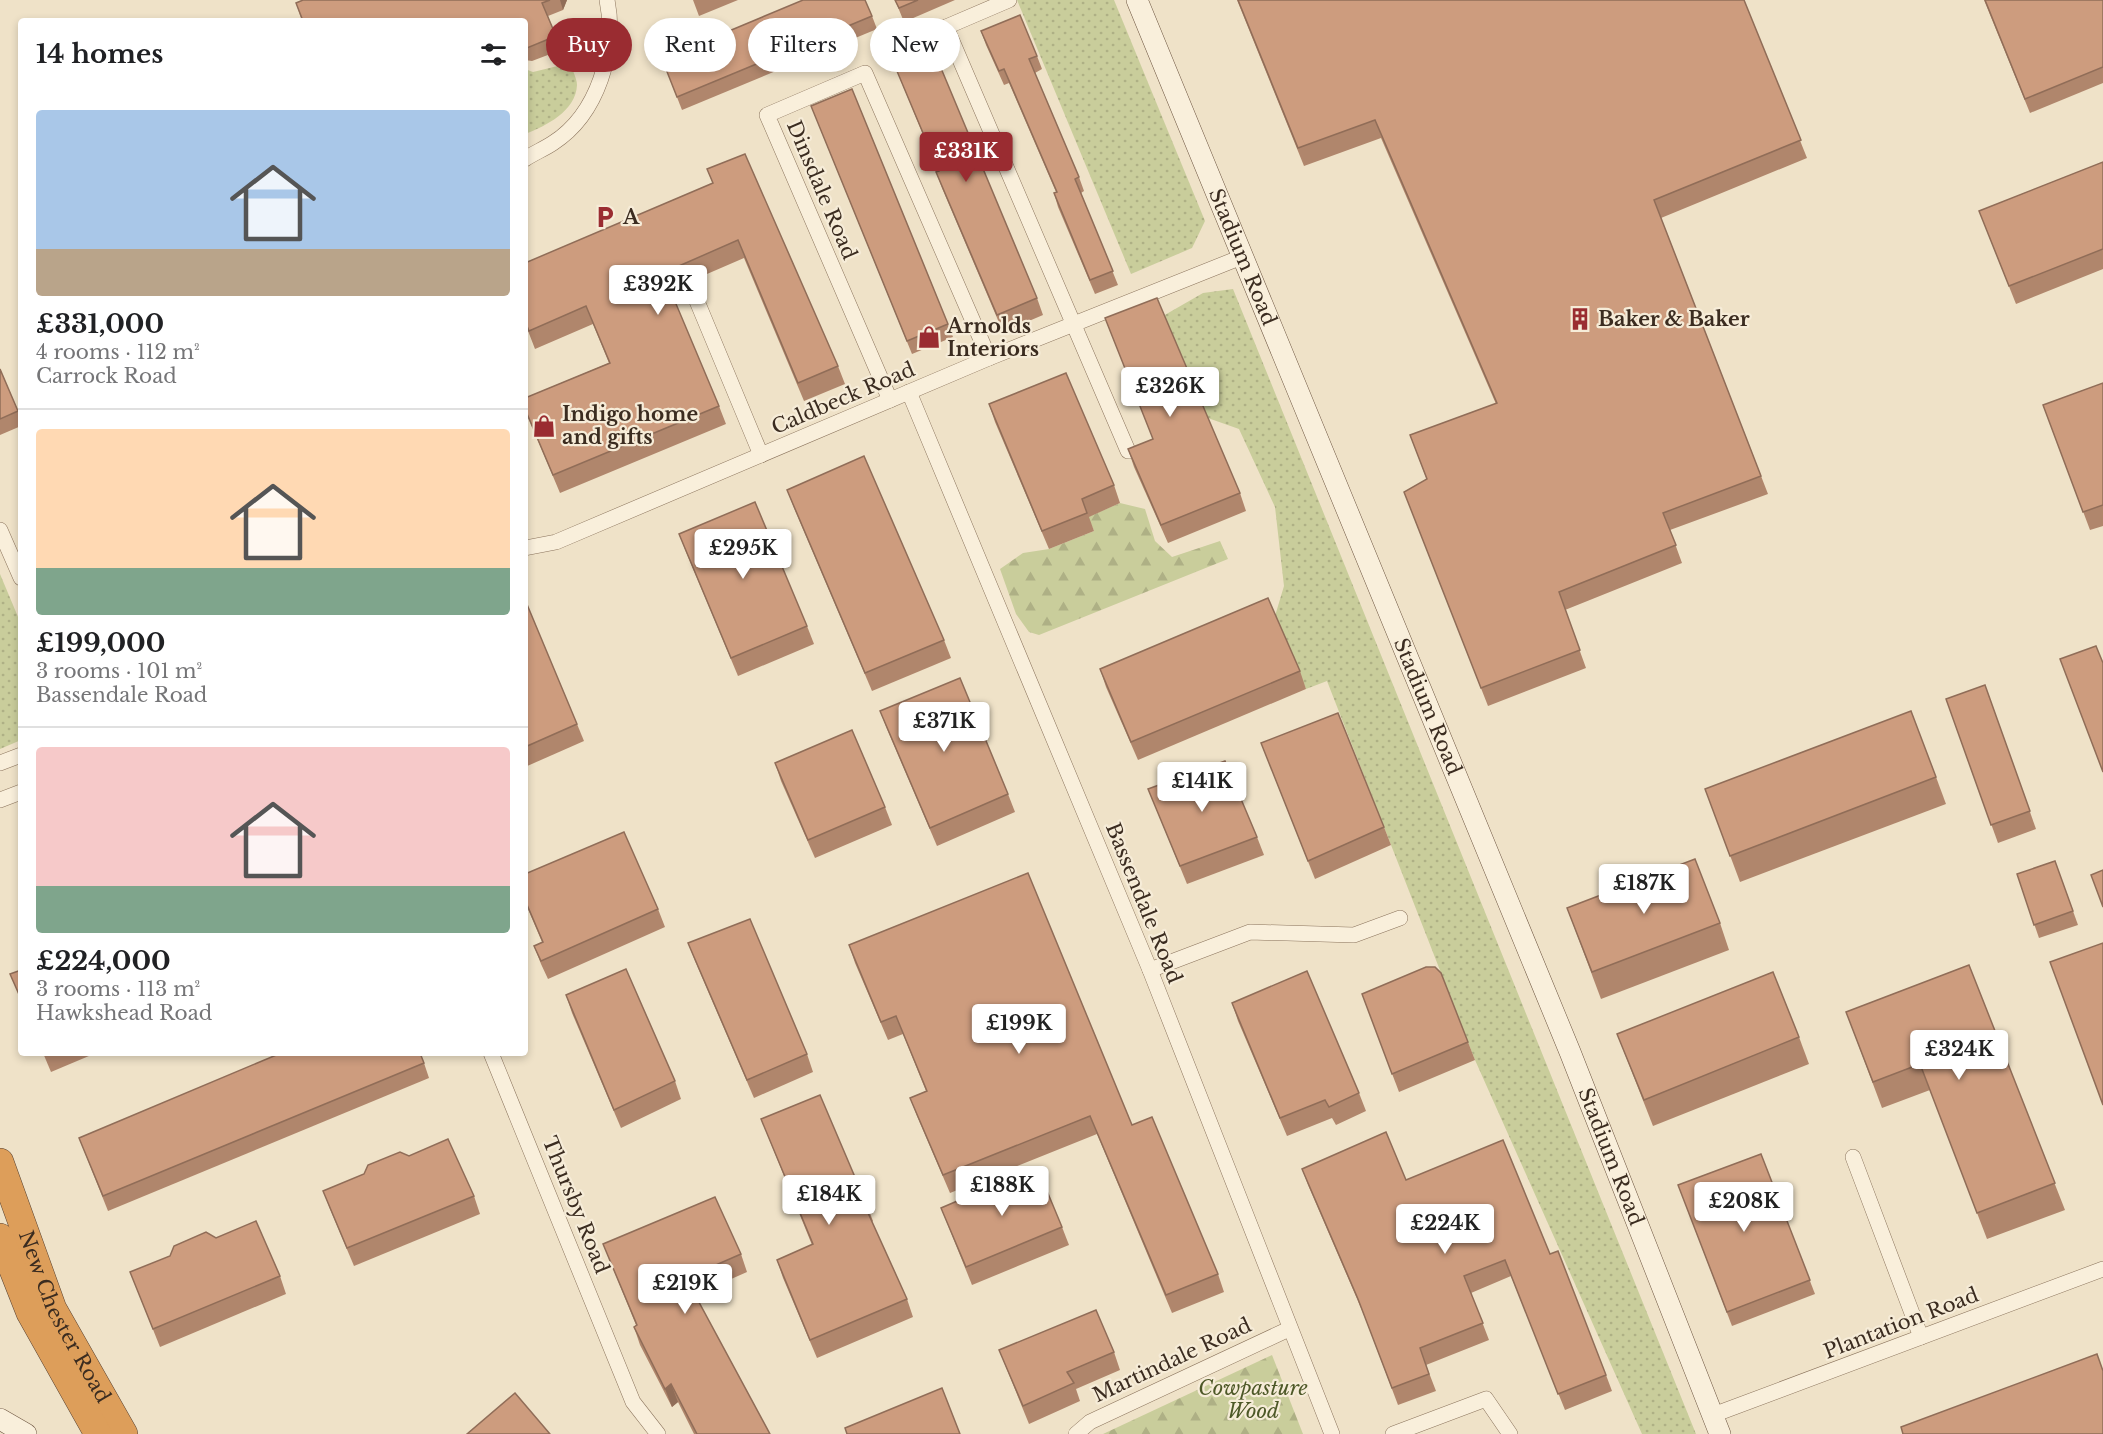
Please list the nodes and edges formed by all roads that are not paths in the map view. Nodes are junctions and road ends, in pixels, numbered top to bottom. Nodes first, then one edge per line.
1 (607, 0) edge
2 (1009, 0) edge
3 (1137, 0) edge
4 (960, 21) edge
5 (960, 60) edge
6 (528, 157) edge
7 (1244, 256) junction
8 (693, 294) dead end
9 (1073, 324) junction
10 (989, 358) junction
11 (909, 392) junction
12 (890, 400) junction
13 (1128, 451) edge
14 (761, 455) junction
15 (0, 530) edge
16 (528, 547) edge
17 (18, 571) edge
18 (18, 756) edge
19 (0, 763) edge
20 (18, 793) edge
21 (0, 800) edge
22 (1400, 918) dead end
23 (1150, 970) junction
24 (492, 1056) edge
25 (1853, 1157) dead end
26 (0, 1162) edge
27 (0, 1238) edge
28 (2103, 1269) edge
29 (1289, 1329) junction
30 (1922, 1337) junction
31 (2, 1425) edge
32 (1716, 1425) edge
33 (26, 1434) edge
34 (98, 1434) edge
35 (124, 1434) edge
36 (658, 1434) edge
37 (1076, 1434) edge
38 (1332, 1434) edge
39 (1393, 1434) edge
40 (1510, 1434) edge

1 - 6 street
2 - 4 street
3 - 7 street, Stadium Road
5 - 9 street
7 - 9 street, Caldbeck Road
7 - 32 street, Stadium Road
8 - 14 street
9 - 10 street, Caldbeck Road
9 - 13 street
10 - 11 street, Caldbeck Road
10 - 12 street, Dinsdale Road
11 - 12 street, Caldbeck Road
11 - 23 street, Bassendale Road
12 - 14 street, Caldbeck Road
14 - 16 street, Caldbeck Road
15 - 17 street
18 - 19 street
20 - 21 street
22 - 23 street
23 - 29 street, Bassendale Road
24 - 36 street, Thursby Road
25 - 30 street
26 - 35 highway, New Chester Road
27 - 34 highway, New Chester Road
28 - 30 street, Plantation Road
29 - 37 street, Martindale Road
29 - 38 street, Bassendale Road
30 - 32 street, Plantation Road
31 - 33 street
39 - 40 street

